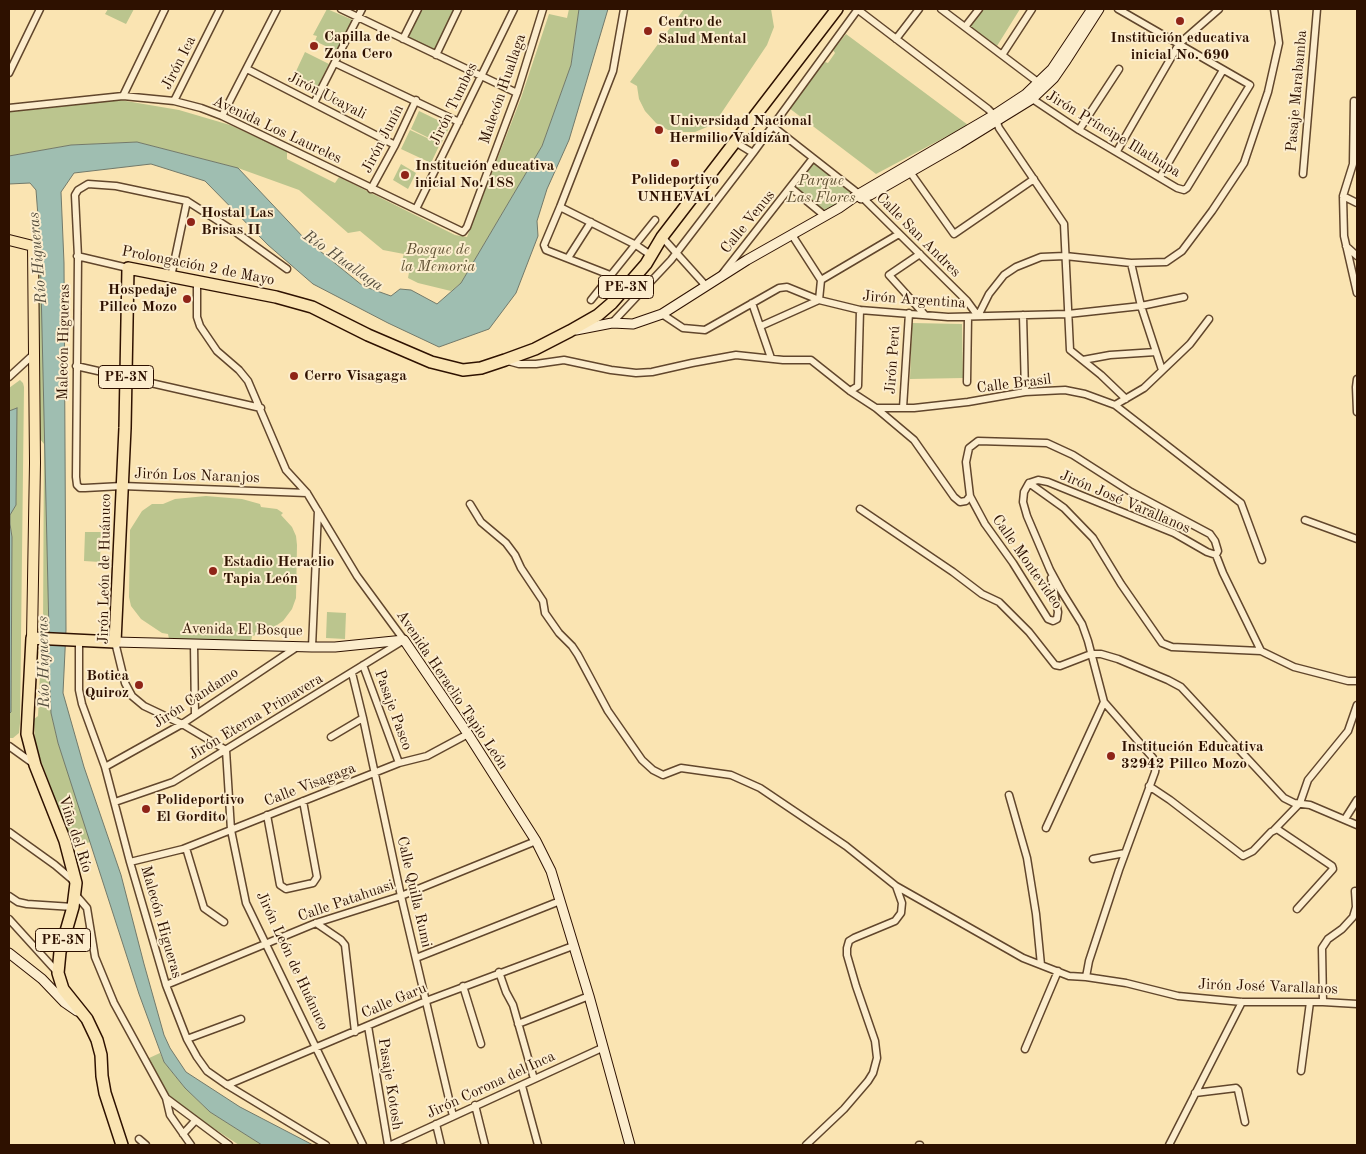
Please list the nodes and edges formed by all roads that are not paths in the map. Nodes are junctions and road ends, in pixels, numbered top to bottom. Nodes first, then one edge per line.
1 (40, 9) edge
2 (165, 9) edge
3 (220, 9) edge
4 (277, 9) edge
5 (341, 9) edge
6 (362, 9) edge
7 (418, 9) edge
8 (458, 9) edge
9 (514, 9) edge
10 (543, 9) edge
11 (624, 9) edge
12 (836, 9) edge
13 (858, 9) edge
14 (919, 9) edge
15 (941, 9) edge
16 (978, 9) edge
17 (1032, 9) edge
18 (1092, 9) edge
19 (1099, 9) edge
20 (1118, 9) edge
21 (1219, 9) edge
22 (1274, 9) edge
23 (1317, 9) edge
24 (358, 17) junction
25 (965, 27) junction
26 (403, 39) junction
27 (896, 39) junction
28 (1179, 44) junction
29 (436, 55) junction
30 (1002, 55) junction
31 (335, 63) junction
32 (247, 69) junction
33 (1119, 69) dead end
34 (1223, 70) junction
35 (9, 73) edge
36 (481, 77) junction
37 (1039, 83) junction
38 (517, 93) junction
39 (123, 96) junction
40 (1029, 97) junction
41 (416, 100) junction
42 (174, 101) junction
43 (1354, 101) dead end
44 (314, 103) junction
45 (9, 108) edge
46 (756, 114) junction
47 (222, 116) junction
48 (995, 119) junction
49 (460, 122) junction
50 (772, 126) junction
51 (1079, 130) junction
52 (735, 142) junction
53 (395, 145) junction
54 (1118, 151) junction
55 (753, 153) junction
56 (813, 158) junction
57 (910, 172) junction
58 (1302, 174) dead end
59 (1160, 177) junction
60 (1034, 179) junction
61 (791, 188) junction
62 (372, 189) junction
63 (860, 196) junction
64 (1343, 196) junction
65 (187, 201) junction
66 (1357, 202) edge
67 (560, 207) junction
68 (416, 209) junction
69 (825, 216) junction
70 (655, 220) dead end
71 (591, 222) junction
72 (463, 232) joint
73 (899, 234) junction
74 (792, 235) junction
75 (662, 237) junction
76 (9, 240) edge
77 (636, 245) junction
78 (1345, 245) junction
79 (676, 252) junction
80 (920, 254) junction
81 (652, 256) junction
82 (1065, 256) junction
83 (1357, 256) edge
84 (77, 257) junction
85 (568, 258) junction
86 (1131, 263) junction
87 (128, 268) junction
88 (287, 269) dead end
89 (610, 275) junction
90 (720, 277) junction
91 (171, 278) junction
92 (821, 280) junction
93 (197, 282) junction
94 (706, 286) junction
95 (1357, 293) edge
96 (1184, 297) dead end
97 (591, 300) dead end
98 (819, 300) junction
99 (752, 303) junction
100 (1141, 306) junction
101 (860, 310) junction
102 (909, 313) junction
103 (662, 314) junction
104 (1068, 314) junction
105 (926, 315) junction
106 (1022, 315) junction
107 (978, 316) junction
108 (968, 317) junction
109 (1209, 319) dead end
110 (612, 323) junction
111 (761, 326) junction
112 (570, 331) junction
113 (1156, 352) junction
114 (34, 354) junction
115 (771, 358) junction
116 (505, 360) junction
117 (1083, 360) junction
118 (76, 366) junction
119 (1162, 370) junction
120 (9, 377) edge
121 (126, 377) junction
122 (1357, 379) edge
123 (966, 382) dead end
124 (850, 391) junction
125 (1024, 392) junction
126 (1126, 399) junction
127 (1115, 405) junction
128 (261, 408) junction
129 (876, 408) junction
130 (903, 408) junction
131 (1357, 412) edge
132 (1029, 483) junction
133 (122, 486) junction
134 (85, 488) joint
135 (307, 493) junction
136 (970, 496) junction
137 (470, 504) dead end
138 (860, 509) dead end
139 (318, 511) junction
140 (1305, 520) dead end
141 (1357, 539) edge
142 (1216, 555) junction
143 (1262, 560) dead end
144 (1050, 570) junction
145 (32, 638) junction
146 (76, 639) junction
147 (404, 640) junction
148 (115, 642) junction
149 (194, 644) junction
150 (298, 646) junction
151 (312, 647) junction
152 (1261, 651) junction
153 (1091, 654) junction
154 (363, 665) junction
155 (352, 673) junction
156 (1357, 681) edge
157 (1104, 702) junction
158 (1357, 705) edge
159 (195, 715) junction
160 (363, 718) junction
161 (182, 724) junction
162 (468, 734) junction
163 (331, 737) dead end
164 (9, 746) edge
165 (226, 750) junction
166 (399, 763) junction
167 (35, 764) junction
168 (105, 768) junction
169 (375, 773) junction
170 (1149, 786) junction
171 (1009, 795) dead end
172 (1357, 800) edge
173 (303, 801) junction
174 (114, 802) junction
175 (1300, 803) junction
176 (267, 815) junction
177 (1345, 819) junction
178 (1357, 824) edge
179 (1046, 828) dead end
180 (231, 830) junction
181 (1274, 830) junction
182 (9, 832) edge
183 (536, 841) junction
184 (186, 848) junction
185 (1125, 853) junction
186 (1094, 859) dead end
187 (130, 862) junction
188 (896, 886) junction
189 (75, 889) junction
190 (1355, 891) dead end
191 (9, 896) edge
192 (401, 896) junction
193 (560, 901) junction
194 (73, 907) junction
195 (1297, 909) dead end
196 (9, 919) edge
197 (224, 922) dead end
198 (316, 923) junction
199 (264, 944) junction
200 (573, 946) junction
201 (9, 953) edge
202 (416, 958) junction
203 (1041, 965) junction
204 (1058, 970) junction
205 (499, 972) junction
206 (58, 973) junction
207 (1086, 977) junction
208 (166, 985) junction
209 (463, 986) junction
210 (589, 996) junction
211 (426, 1001) junction
212 (1242, 1002) junction
213 (1310, 1002) junction
214 (1323, 1002) junction
215 (1357, 1004) edge
216 (87, 1019) junction
217 (241, 1019) dead end
218 (518, 1024) junction
219 (368, 1026) junction
220 (355, 1032) junction
221 (187, 1039) junction
222 (481, 1044) dead end
223 (316, 1047) junction
224 (602, 1048) junction
225 (1025, 1049) dead end
226 (1301, 1071) dead end
227 (534, 1079) junction
228 (227, 1085) junction
229 (522, 1086) junction
230 (1195, 1093) junction
231 (166, 1098) junction
232 (476, 1106) junction
233 (453, 1116) junction
234 (195, 1121) junction
235 (1245, 1122) dead end
236 (436, 1124) junction
237 (183, 1134) junction
238 (139, 1139) dead end
239 (122, 1145) edge
240 (146, 1145) edge
241 (191, 1145) edge
242 (229, 1145) edge
243 (326, 1145) edge
244 (363, 1145) edge
245 (389, 1145) edge
246 (441, 1145) edge
247 (485, 1145) edge
248 (538, 1145) edge
249 (630, 1145) edge
250 (806, 1145) edge
251 (1169, 1145) edge

1 - 35 street
2 - 39 street
3 - 42 street, Jirón Ica
4 - 32 street
5 - 24 street
6 - 24 street
7 - 26 street
8 - 29 street
9 - 36 street, Jirón Tumbes
10 - 38 street, Malecón Huallaga
11 - 67 street
12 - 46 highway, PE-3N
13 - 27 street
13 - 50 street
14 - 27 street
15 - 25 street, Jirón Príncipe Illathupa
16 - 25 street
17 - 30 street
18 - 37 street
19 - 40 street
20 - 28 street
21 - 28 street
22 - 86 street
23 - 58 street, Pasaje Marabamba
24 - 26 street
24 - 31 street
25 - 30 street, Jirón Príncipe Illathupa
26 - 29 street
27 - 48 street
28 - 34 street
28 - 54 street
29 - 36 street
30 - 37 street, Jirón Príncipe Illathupa
31 - 41 street
31 - 44 street
32 - 44 street, Jirón Ucayali
32 - 47 street
33 - 51 street
34 - 59 street
34 - 59 street, Jirón Príncipe Illathupa
36 - 38 street
36 - 49 street, Jirón Tumbes
37 - 40 street
38 - 72 street, Malecón Huallaga
39 - 42 street, Avenida Los Laureles
39 - 45 street, Avenida Los Laureles
40 - 48 street
40 - 51 street, Jirón Príncipe Illathupa
41 - 49 street
41 - 53 street, Jirón Junín
42 - 47 street, Avenida Los Laureles
43 - 64 street
44 - 53 street, Jirón Ucayali
46 - 50 street, Calle San Andres
46 - 52 highway, PE-3N
47 - 62 street, Avenida Los Laureles
48 - 57 street
48 - 60 street
48 - 63 street
49 - 68 street, Jirón Tumbes
50 - 55 street
50 - 56 street, Calle San Andres
51 - 54 street, Jirón Príncipe Illathupa
52 - 55 street
52 - 75 highway, PE-3N
53 - 62 street, Jirón Junín
54 - 59 street, Jirón Príncipe Illathupa
55 - 79 street
56 - 61 street, Calle Venus
56 - 63 street, Calle San Andres
57 - 60 street
57 - 63 street
60 - 82 street
61 - 69 street
61 - 90 street, Calle Venus
62 - 68 street, Avenida Los Laureles
63 - 69 street
63 - 73 street, Calle San Andres
64 - 66 street
64 - 78 street
65 - 84 street, Malecón Higueras
65 - 88 street
65 - 91 street
67 - 71 street
67 - 85 street
68 - 72 street, Avenida Los Laureles
69 - 74 street
70 - 77 street
71 - 77 street
71 - 85 street
73 - 80 street, Calle San Andres
73 - 92 street
74 - 90 street
74 - 92 street
75 - 79 street
75 - 81 highway, PE-3N
76 - 114 main road
77 - 81 street
77 - 89 street
78 - 83 street
78 - 95 street
79 - 94 street
79 - 110 street
80 - 105 street
80 - 107 street, Calle San Andres
81 - 112 highway, PE-3N
82 - 86 street
82 - 104 street
82 - 107 street
84 - 87 street, Prolongación 2 de Mayo / PE-3N
84 - 118 street, Malecón Higueras
85 - 89 street
86 - 100 street
87 - 91 highway, Prolongación 2 de Mayo / PE-3N
87 - 121 highway, Jirón León de Huánuco / PE-3N
89 - 97 street
90 - 94 street
91 - 93 highway, Prolongación 2 de Mayo / PE-3N
92 - 98 street
93 - 116 highway, Prolongación 2 de Mayo / PE-3N
93 - 128 street, Avenida Heraclio Tapio León
94 - 103 street
96 - 100 street, Jirón Argentina
98 - 99 street, Jirón Argentina
98 - 101 street, Jirón Argentina
98 - 111 street
99 - 103 street, Jirón Argentina
99 - 111 street
100 - 104 street, Jirón Argentina
100 - 113 street
101 - 102 street, Jirón Argentina
101 - 124 street
102 - 105 street, Jirón Argentina
102 - 130 street, Jirón Perú
103 - 110 street
104 - 106 street, Jirón Argentina
104 - 117 street
105 - 108 street, Jirón Argentina
106 - 107 street, Jirón Argentina
106 - 125 street
107 - 108 street, Jirón Argentina
108 - 123 street
109 - 119 street
110 - 112 street
111 - 115 street
112 - 116 highway, PE-3N
113 - 117 street
113 - 119 street
114 - 120 street
114 - 145 main road
115 - 116 street
115 - 124 street
117 - 126 street
118 - 121 street
118 - 134 street, Malecón Higueras
119 - 126 street
121 - 128 street
121 - 133 highway, Jirón León de Huánuco / PE-3N
122 - 131 street
124 - 129 street
125 - 127 street, Calle Brasil
125 - 130 street, Calle Brasil
126 - 127 street
127 - 143 street
128 - 135 street, Avenida Heraclio Tapio León
129 - 130 street, Calle Brasil
129 - 136 street
132 - 142 street, Jirón José Varallanos
132 - 144 street
132 - 152 street
133 - 134 street, Jirón Los Naranjos
133 - 135 street, Jirón Los Naranjos
133 - 148 highway, Jirón León de Huánuco / PE-3N
135 - 139 street, Avenida Heraclio Tapio León
136 - 142 street, Jirón José Varallanos
136 - 144 street, Calle Montevideo
137 - 188 street, Jirón José Varallanos
138 - 153 street
139 - 147 street, Avenida Heraclio Tapio León
139 - 151 street
140 - 141 street
142 - 152 street
144 - 153 street
145 - 146 highway, Avenida El Bosque
145 - 167 highway, PE-3N
146 - 148 highway, Avenida El Bosque
146 - 168 street, Malecón Higueras
147 - 151 street, Avenida El Bosque
147 - 154 street, Jirón Eterna Primavera
147 - 162 street, Avenida Heraclio Tapio León
148 - 149 street, Avenida El Bosque
148 - 161 street, Jirón León de Huánuco
149 - 150 street, Avenida El Bosque
149 - 159 street
150 - 151 street, Avenida El Bosque
150 - 159 street, Jirón Candamo
152 - 156 street
153 - 157 street
153 - 175 street
154 - 155 street, Jirón Eterna Primavera
154 - 166 street, Pasaje Pasco
155 - 160 street, Calle Quilla Rumi
155 - 165 street, Jirón Eterna Primavera
157 - 170 street
157 - 179 street
158 - 175 street
159 - 161 street, Jirón Candamo
160 - 163 street
160 - 169 street, Calle Quilla Rumi
161 - 165 street, Jirón León de Huánuco
161 - 168 street, Jirón Candamo
162 - 166 street, Calle Visagaga
162 - 183 street, Avenida Heraclio Tapio León
164 - 167 street
165 - 174 street, Jirón Eterna Primavera
165 - 180 street, Jirón León de Huánuco
166 - 169 street, Calle Visagaga
167 - 189 highway, Viña del Río / PE-3N
168 - 174 street, Malecón Higueras
169 - 173 street, Calle Visagaga
169 - 192 street, Calle Quilla Rumi
170 - 181 street
170 - 185 street
171 - 203 street
172 - 177 street
173 - 176 street, Calle Visagaga
173 - 176 street
174 - 187 street, Malecón Higueras
175 - 177 street
175 - 181 street
176 - 180 street, Calle Visagaga
177 - 178 street
180 - 184 street, Calle Visagaga
180 - 199 street, Jirón León de Huánuco
181 - 195 street
182 - 189 street
183 - 192 street, Calle Patahuasi
183 - 193 street, Avenida Heraclio Tapio León
184 - 187 street, Calle Visagaga
184 - 197 street
185 - 186 street
185 - 207 street
187 - 208 street, Malecón Higueras
188 - 203 street, Jirón José Varallanos
188 - 250 street
189 - 194 highway, Viña del Río / PE-3N
189 - 231 street
190 - 214 street
191 - 194 street
192 - 198 street, Calle Patahuasi
192 - 202 street, Calle Quilla Rumi
193 - 200 street, Avenida Heraclio Tapio León
193 - 202 street
194 - 206 highway, Viña del Río / PE-3N
196 - 206 street
198 - 199 street, Calle Patahuasi
198 - 220 street
199 - 208 street, Calle Patahuasi
199 - 223 street, Jirón León de Huánuco
200 - 205 street, Calle Garu
200 - 210 street, Avenida Heraclio Tapio León
201 - 216 street
202 - 211 street, Calle Quilla Rumi
203 - 204 street, Jirón José Varallanos
204 - 207 street, Jirón José Varallanos
204 - 225 street
205 - 209 street, Calle Garu
205 - 218 street
206 - 216 highway, PE-3N
207 - 212 street, Jirón José Varallanos
208 - 221 street, Malecón Higueras
209 - 211 street, Calle Garu
209 - 222 street
210 - 218 street
210 - 224 street, Avenida Heraclio Tapio León
211 - 219 street, Calle Garu
211 - 233 street, Calle Quilla Rumi
212 - 213 street, Jirón José Varallanos
212 - 230 street
213 - 214 street, Jirón José Varallanos
213 - 226 street
214 - 215 street, Jirón José Varallanos
216 - 239 highway, PE-3N
217 - 221 street
218 - 227 street
219 - 220 street, Calle Garu
219 - 245 street, Pasaje Kotosh
220 - 223 street, Calle Garu
221 - 228 street, Malecón Higueras
223 - 228 street, Calle Garu
223 - 244 street, Jirón León de Huánuco
224 - 227 street, Jirón Corona del Inca
224 - 249 street, Avenida Heraclio Tapio León
227 - 229 street, Jirón Corona del Inca
228 - 243 street, Malecón Higueras
229 - 232 street, Jirón Corona del Inca
229 - 248 street
230 - 235 street
230 - 251 street
231 - 234 street
231 - 237 street
232 - 233 street, Jirón Corona del Inca
232 - 247 street
233 - 236 street, Jirón Corona del Inca
234 - 237 street
234 - 242 street
236 - 245 street, Jirón Corona del Inca
236 - 246 street
237 - 241 street
238 - 240 street

